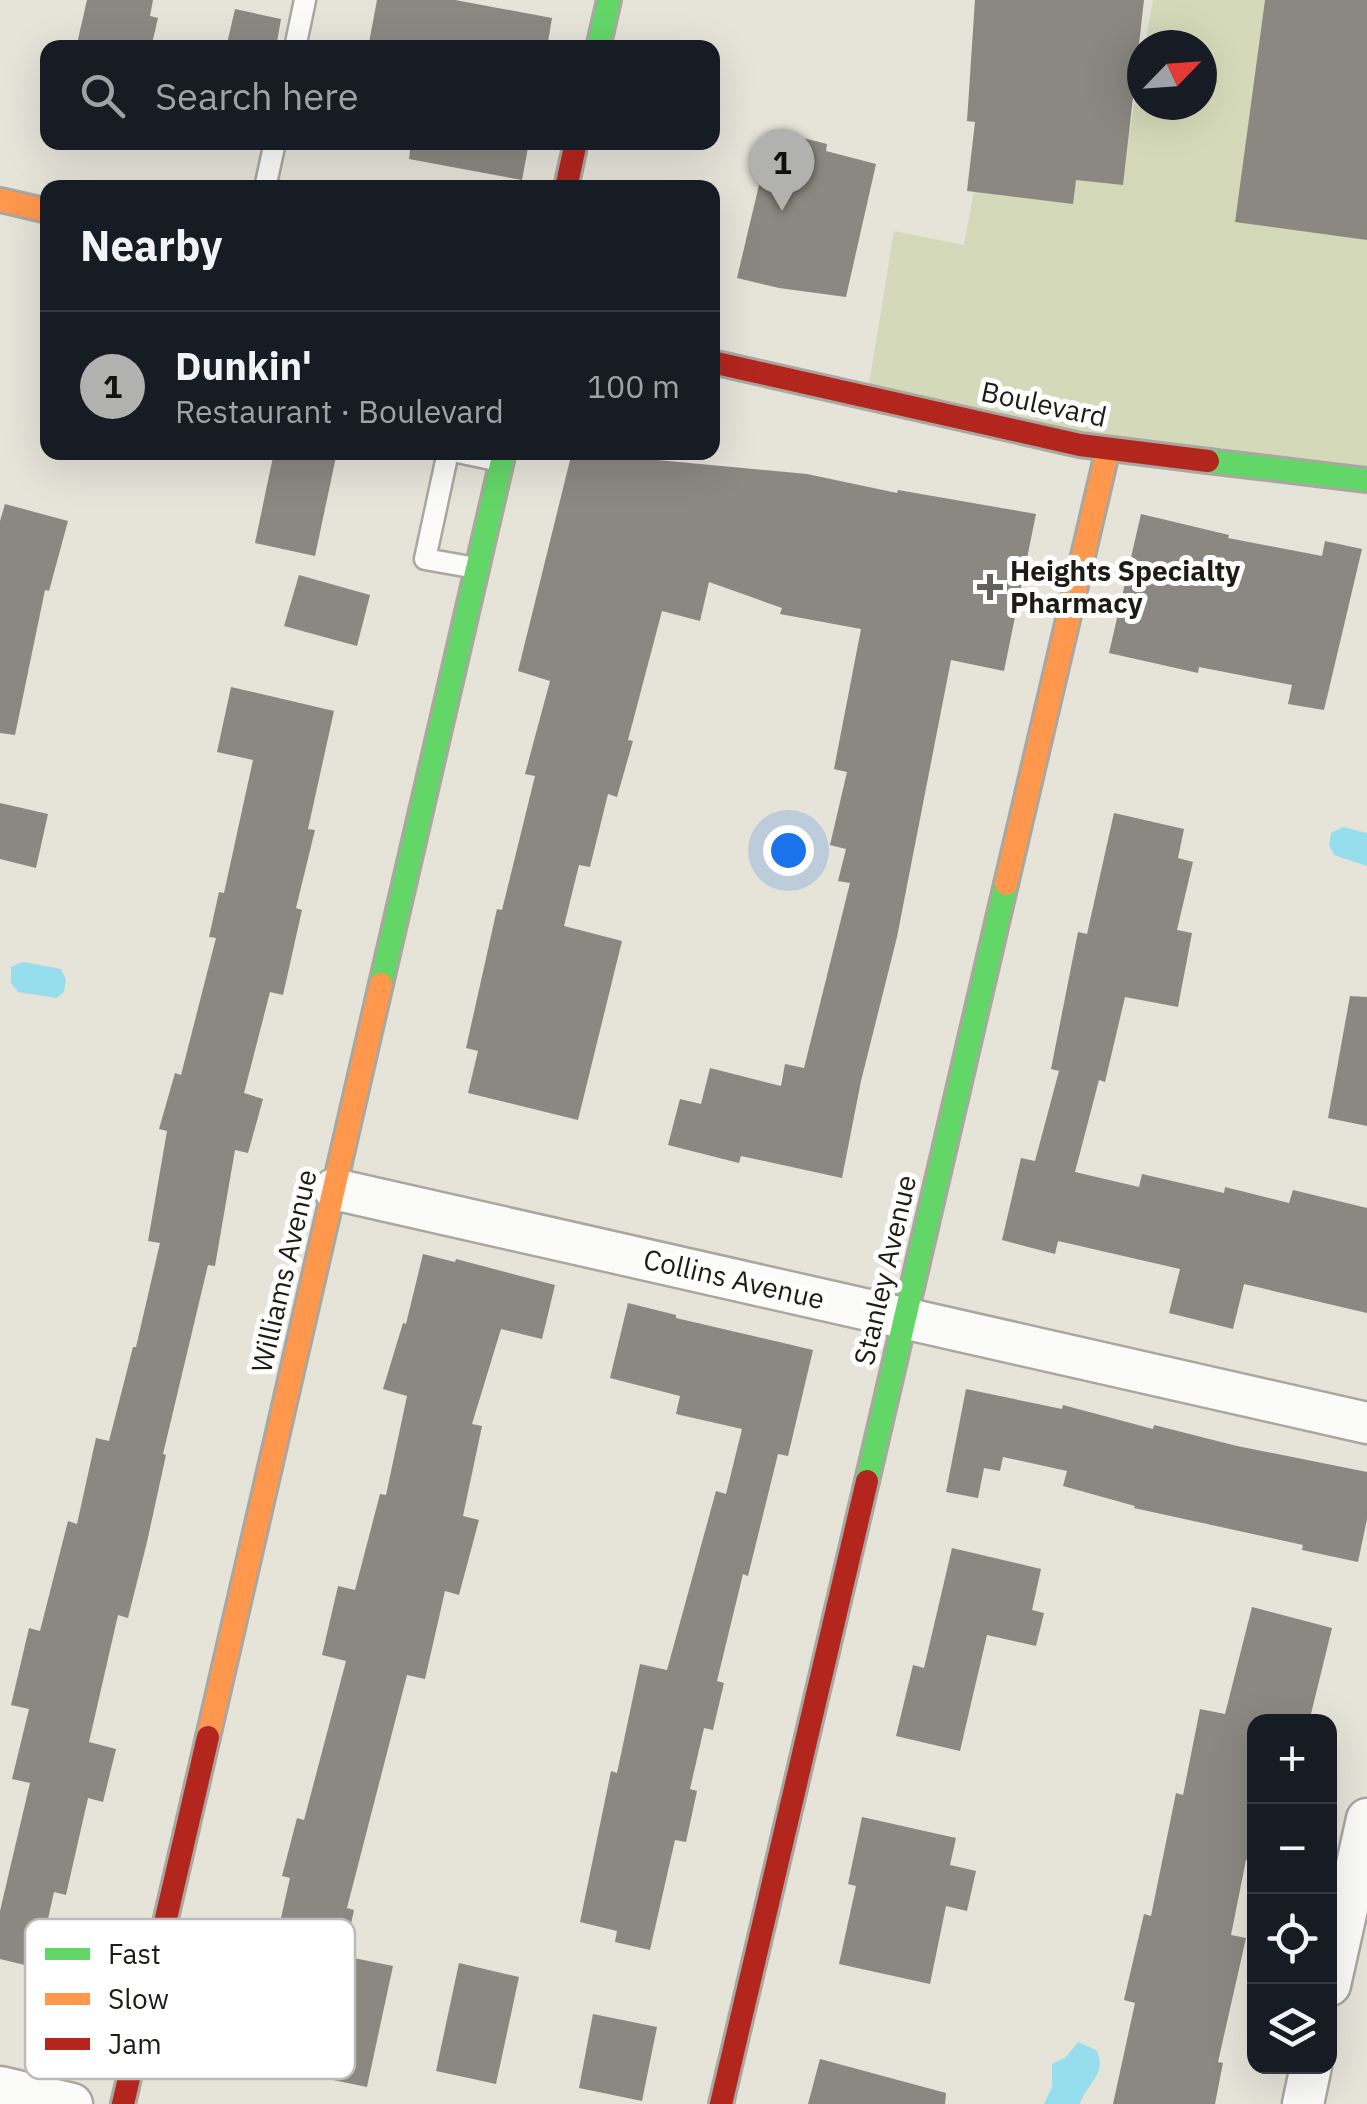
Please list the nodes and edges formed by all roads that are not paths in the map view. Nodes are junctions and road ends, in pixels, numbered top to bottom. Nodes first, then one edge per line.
1 (306, 0) edge
2 (609, 0) edge
3 (297, 40) edge
4 (600, 40) edge
5 (273, 150) edge
6 (574, 150) edge
7 (267, 180) edge
8 (568, 180) edge
9 (0, 200) edge
10 (40, 209) edge
11 (720, 364) edge
12 (1108, 449) junction
13 (446, 460) edge
14 (502, 460) edge
15 (1367, 480) edge
16 (478, 569) junction
17 (334, 1188) junction
18 (904, 1318) junction
19 (1367, 1422) edge
20 (1367, 1819) edge
21 (166, 1919) edge
22 (1330, 1984) edge
23 (1309, 2074) edge
24 (129, 2079) edge
25 (0, 2086) edge
26 (72, 2104) edge
27 (123, 2104) edge
28 (721, 2104) edge
29 (1303, 2104) edge

1 - 3 lane
2 - 4 street
5 - 7 lane
6 - 8 street
9 - 10 street
11 - 12 street, Boulevard
12 - 15 street, Boulevard
12 - 18 street, Stanley Avenue
13 - 16 lane
14 - 16 street, Williams Avenue
16 - 17 street, Williams Avenue
17 - 18 street, Collins Avenue
17 - 21 street, Williams Avenue
18 - 19 street, Collins Avenue
18 - 28 street, Stanley Avenue
20 - 22 street
23 - 29 street
24 - 27 street, Williams Avenue
25 - 26 street

